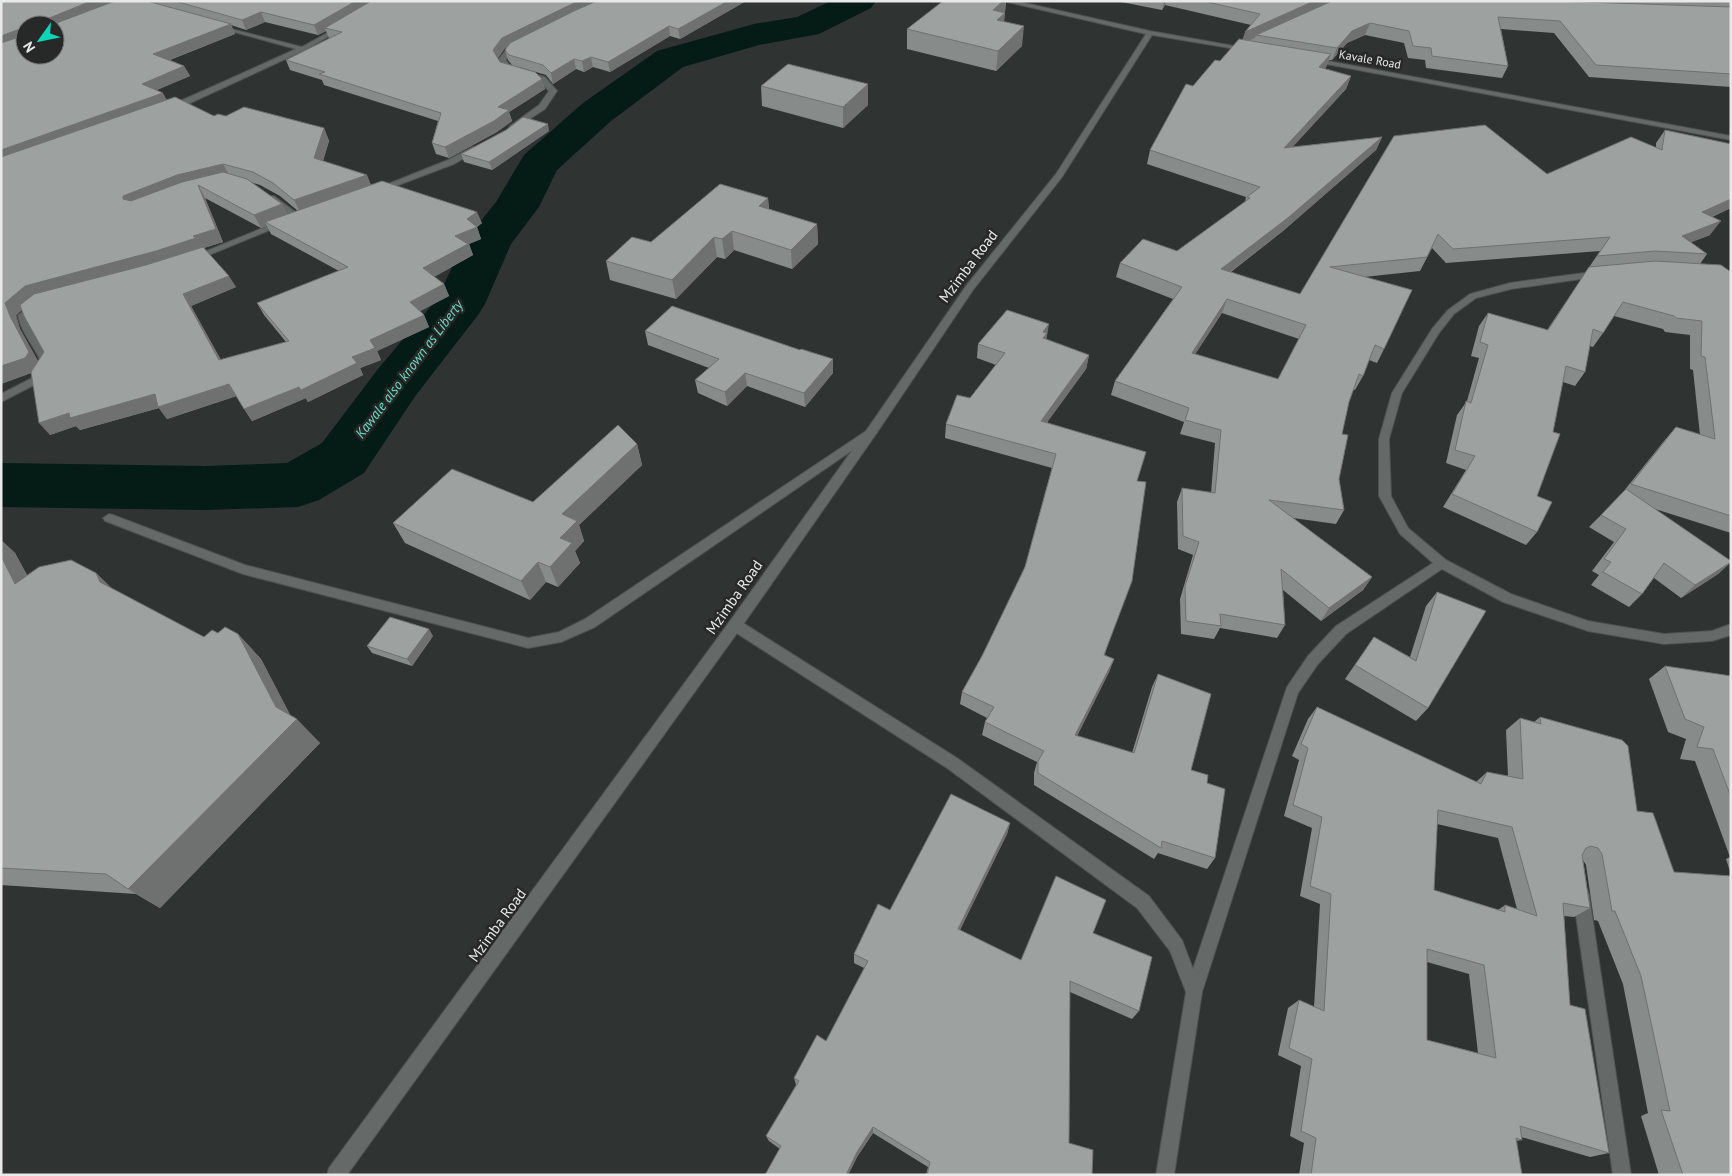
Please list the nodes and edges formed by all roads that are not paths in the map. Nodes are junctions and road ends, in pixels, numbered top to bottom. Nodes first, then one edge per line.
1 (1006, 1) edge
2 (352, 20) edge
3 (209, 23) edge
4 (1150, 33) junction
5 (534, 38) edge
6 (1249, 44) edge
7 (1240, 48) junction
8 (303, 49) junction
9 (1259, 51) edge
10 (1307, 59) edge
11 (158, 113) edge
12 (503, 133) edge
13 (1731, 138) edge
14 (486, 143) edge
15 (261, 192) edge
16 (368, 193) edge
17 (188, 261) edge
18 (1610, 273) edge
19 (48, 299) edge
20 (1, 399) edge
21 (872, 431) junction
22 (109, 518) dead end
23 (1442, 563) junction
24 (735, 625) junction
25 (1731, 629) edge
26 (1578, 875) edge
27 (1194, 992) junction
28 (336, 1175) edge
29 (1165, 1175) edge
30 (1622, 1175) edge

1 - 4 street
2 - 8 street
3 - 8 street
4 - 7 street
4 - 21 street, Mzimba Road
5 - 12 street
6 - 7 street
7 - 9 street
8 - 11 street
10 - 13 street, Kavale Road
14 - 16 street
15 - 17 street
18 - 23 street
19 - 20 street
21 - 22 street
21 - 24 street, Mzimba Road
23 - 25 street
23 - 27 street
24 - 27 street
24 - 28 street, Mzimba Road
26 - 30 street
27 - 29 street

